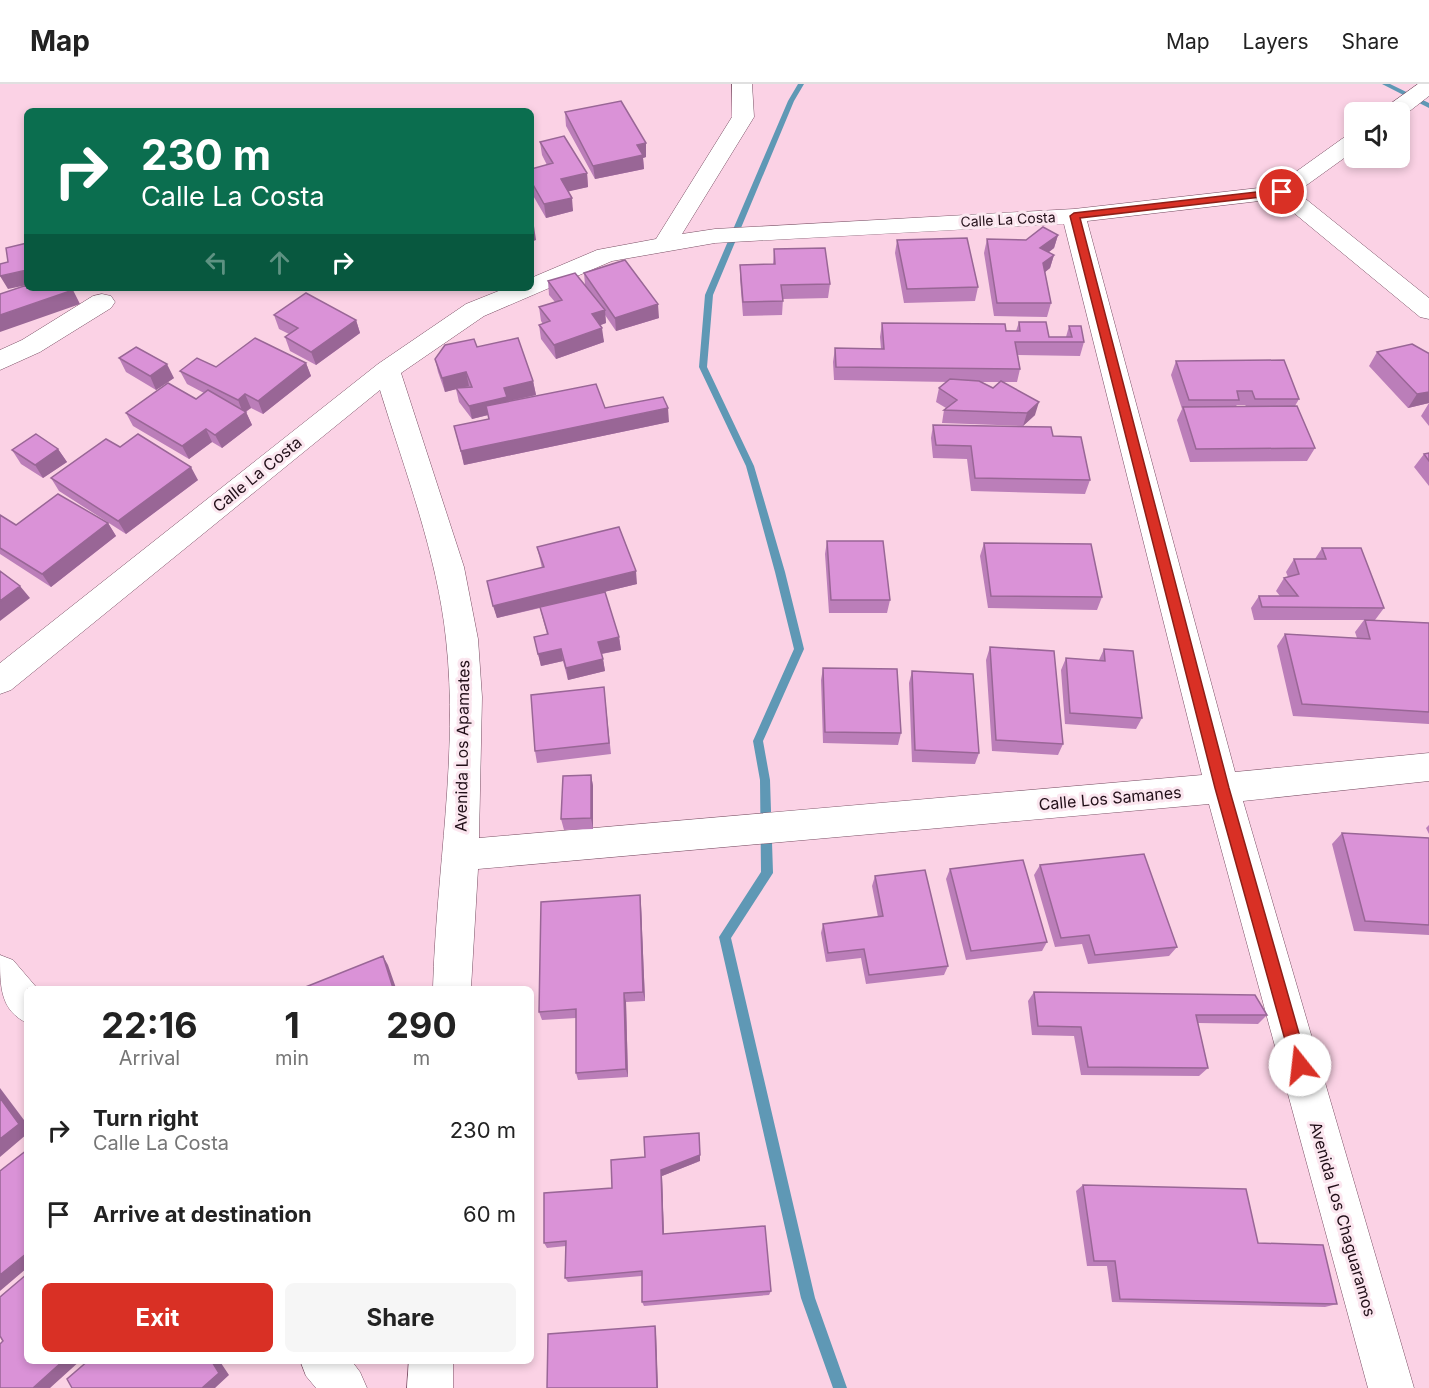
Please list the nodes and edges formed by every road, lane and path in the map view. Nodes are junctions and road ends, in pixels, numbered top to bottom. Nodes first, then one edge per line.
1 (742, 84) edge
2 (1344, 148) edge
3 (1282, 192) junction
4 (1074, 216) junction
5 (664, 245) junction
6 (534, 285) edge
7 (520, 291) edge
8 (102, 302) dead end
9 (1429, 311) edge
10 (0, 362) edge
11 (387, 370) junction
12 (0, 681) edge
13 (1429, 767) edge
14 (1222, 788) junction
15 (461, 855) junction
16 (0, 973) edge
17 (452, 986) edge
18 (24, 1001) edge
19 (325, 1364) edge
20 (431, 1364) edge
21 (345, 1388) edge
22 (430, 1388) edge
23 (1391, 1388) edge

1 - 5 street
2 - 3 street, Calle La Costa
3 - 4 street, Calle La Costa
3 - 9 street
4 - 5 street, Calle La Costa
4 - 14 street, Avenida Los Chaguaramos
5 - 6 street, Calle La Costa
7 - 11 street, Calle La Costa
8 - 10 street
11 - 12 street, Calle La Costa
11 - 15 street, Avenida Los Apamates
13 - 14 street, Calle Los Samanes
14 - 15 street, Calle Los Samanes
14 - 23 street, Avenida Los Chaguaramos
15 - 17 street, Avenida Los Apamates
16 - 18 street
19 - 21 street
20 - 22 street

